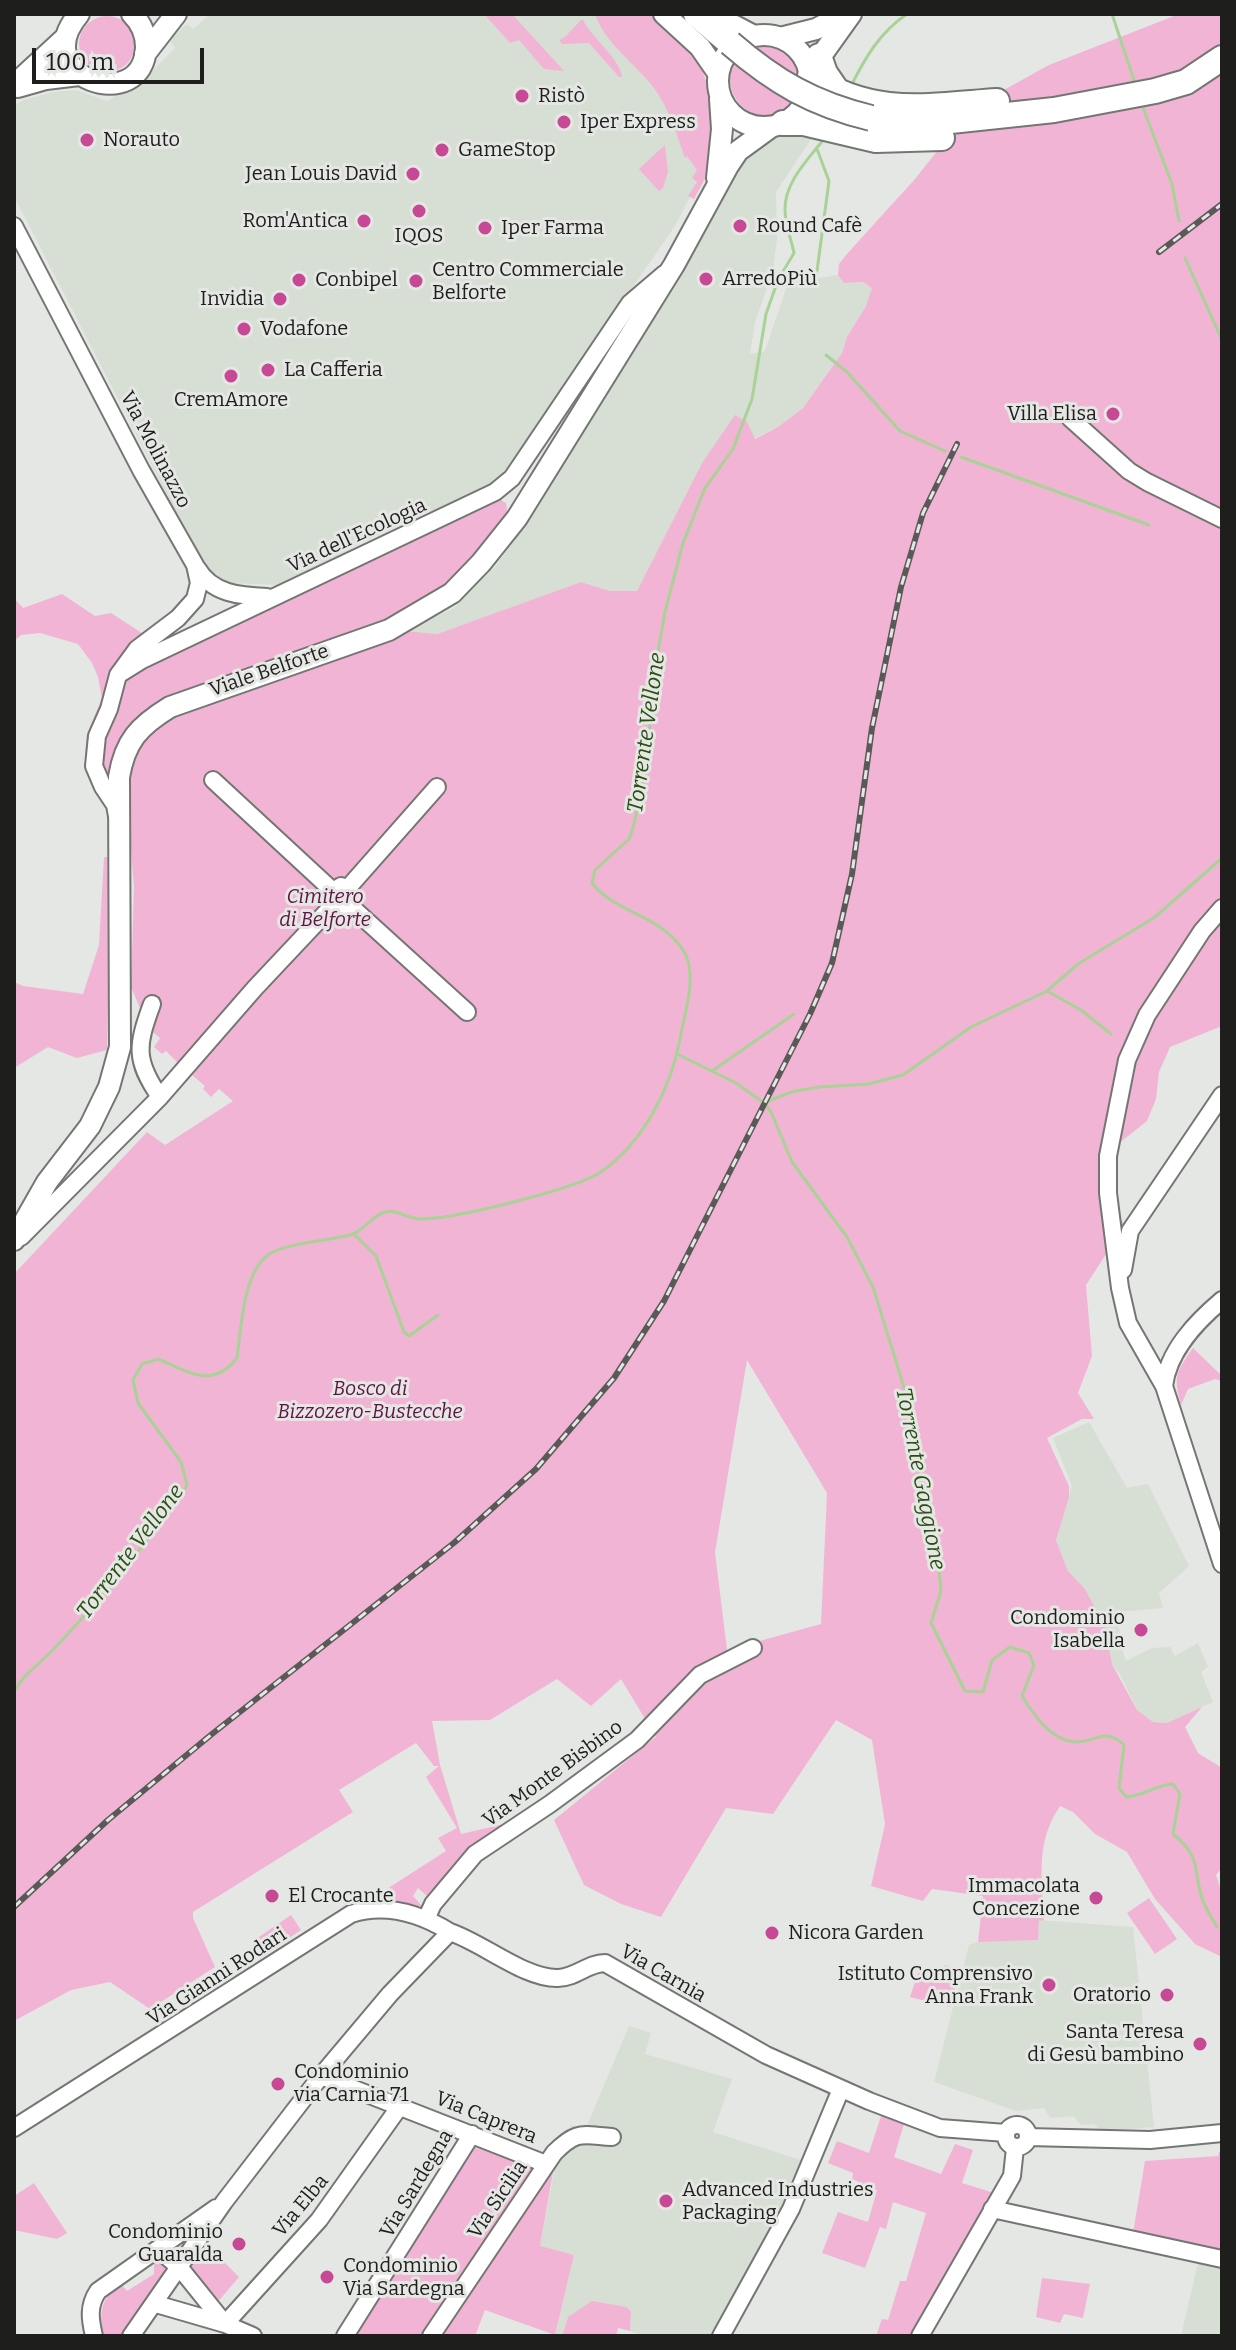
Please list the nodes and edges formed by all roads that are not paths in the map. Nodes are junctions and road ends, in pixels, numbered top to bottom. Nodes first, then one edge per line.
1 (79, 14) edge
2 (132, 14) edge
3 (176, 14) edge
4 (664, 14) edge
5 (708, 14) edge
6 (844, 14) edge
7 (851, 14) edge
8 (754, 36) junction
9 (66, 37) junction
10 (780, 38) junction
11 (145, 54) junction
12 (1222, 58) edge
13 (812, 68) junction
14 (718, 73) junction
15 (79, 75) junction
16 (14, 86) edge
17 (720, 95) junction
18 (1115, 99) junction
19 (777, 125) junction
20 (716, 183) junction
21 (14, 226) edge
22 (674, 265) junction
23 (1070, 418) dead end
24 (1222, 519) edge
25 (195, 565) junction
26 (273, 597) junction
27 (118, 675) junction
28 (213, 780) dead end
29 (437, 787) dead end
30 (119, 824) junction
31 (341, 897) junction
32 (1222, 908) edge
33 (152, 1004) dead end
34 (467, 1012) dead end
35 (1222, 1095) edge
36 (160, 1097) junction
37 (14, 1242) edge
38 (1120, 1288) junction
39 (1222, 1300) edge
40 (1164, 1386) junction
41 (1216, 1527) edge
42 (1222, 1564) edge
43 (753, 1648) dead end
44 (427, 1917) junction
45 (450, 1932) junction
46 (321, 2076) junction
47 (841, 2089) junction
48 (400, 2106) junction
49 (14, 2128) edge
50 (1222, 2133) edge
51 (472, 2134) junction
52 (612, 2137) dead end
53 (1022, 2142) junction
54 (546, 2164) junction
55 (224, 2202) junction
56 (992, 2209) junction
57 (158, 2249) junction
58 (1222, 2259) edge
59 (180, 2268) junction
60 (156, 2304) junction
61 (225, 2324) junction
62 (94, 2336) edge
63 (131, 2336) edge
64 (253, 2336) edge
65 (345, 2336) edge
66 (431, 2336) edge
67 (721, 2336) edge
68 (920, 2336) edge

1 - 9 main road
2 - 11 main road
3 - 11 main road
4 - 14 main road
5 - 8 main road
5 - 18 highway, bridge
6 - 10 main road
7 - 13 main road
8 - 10 main road
8 - 14 main road
9 - 15 main road
9 - 16 main road
10 - 13 main road
11 - 15 main road
12 - 18 highway
13 - 18 highway
13 - 19 main road
14 - 17 main road
15 - 16 main road
17 - 19 main road
17 - 20 main road, Viale Belforte
18 - 19 highway
19 - 20 main road, Viale Belforte
20 - 22 main road, Viale Belforte
21 - 25 street, Via Molinazzo
22 - 26 street, Via dell'Ecologia
22 - 30 main road, Viale Belforte
23 - 24 street
25 - 26 street, Via Molinazzo
25 - 27 street
26 - 27 street, Via dell'Ecologia
27 - 30 street
28 - 31 street
29 - 31 street
30 - 37 main road, Viale Belforte
31 - 34 street
31 - 36 street
32 - 38 street
33 - 36 street
35 - 38 street
36 - 37 street
38 - 40 street
39 - 40 street
40 - 41 street
41 - 42 street
43 - 44 street, Via Monte Bisbino
44 - 45 street, Via Gianni Rodari
44 - 49 street, Via Gianni Rodari
45 - 46 street
45 - 47 street, Via Carnia
46 - 48 street, Via Caprera
46 - 55 street
47 - 53 street, Via Carnia
47 - 67 street
48 - 51 street, Via Caprera
48 - 61 street, Via Elba
50 - 53 street
51 - 54 street, Via Caprera
51 - 65 street, Via Sardegna
52 - 54 street, Via Sicilia
53 - 56 street
54 - 66 street, Via Sicilia
55 - 57 street
55 - 59 street
56 - 58 street
56 - 68 street
57 - 59 street
57 - 62 street
59 - 60 street
59 - 61 street
60 - 61 street
60 - 63 street
61 - 64 street

